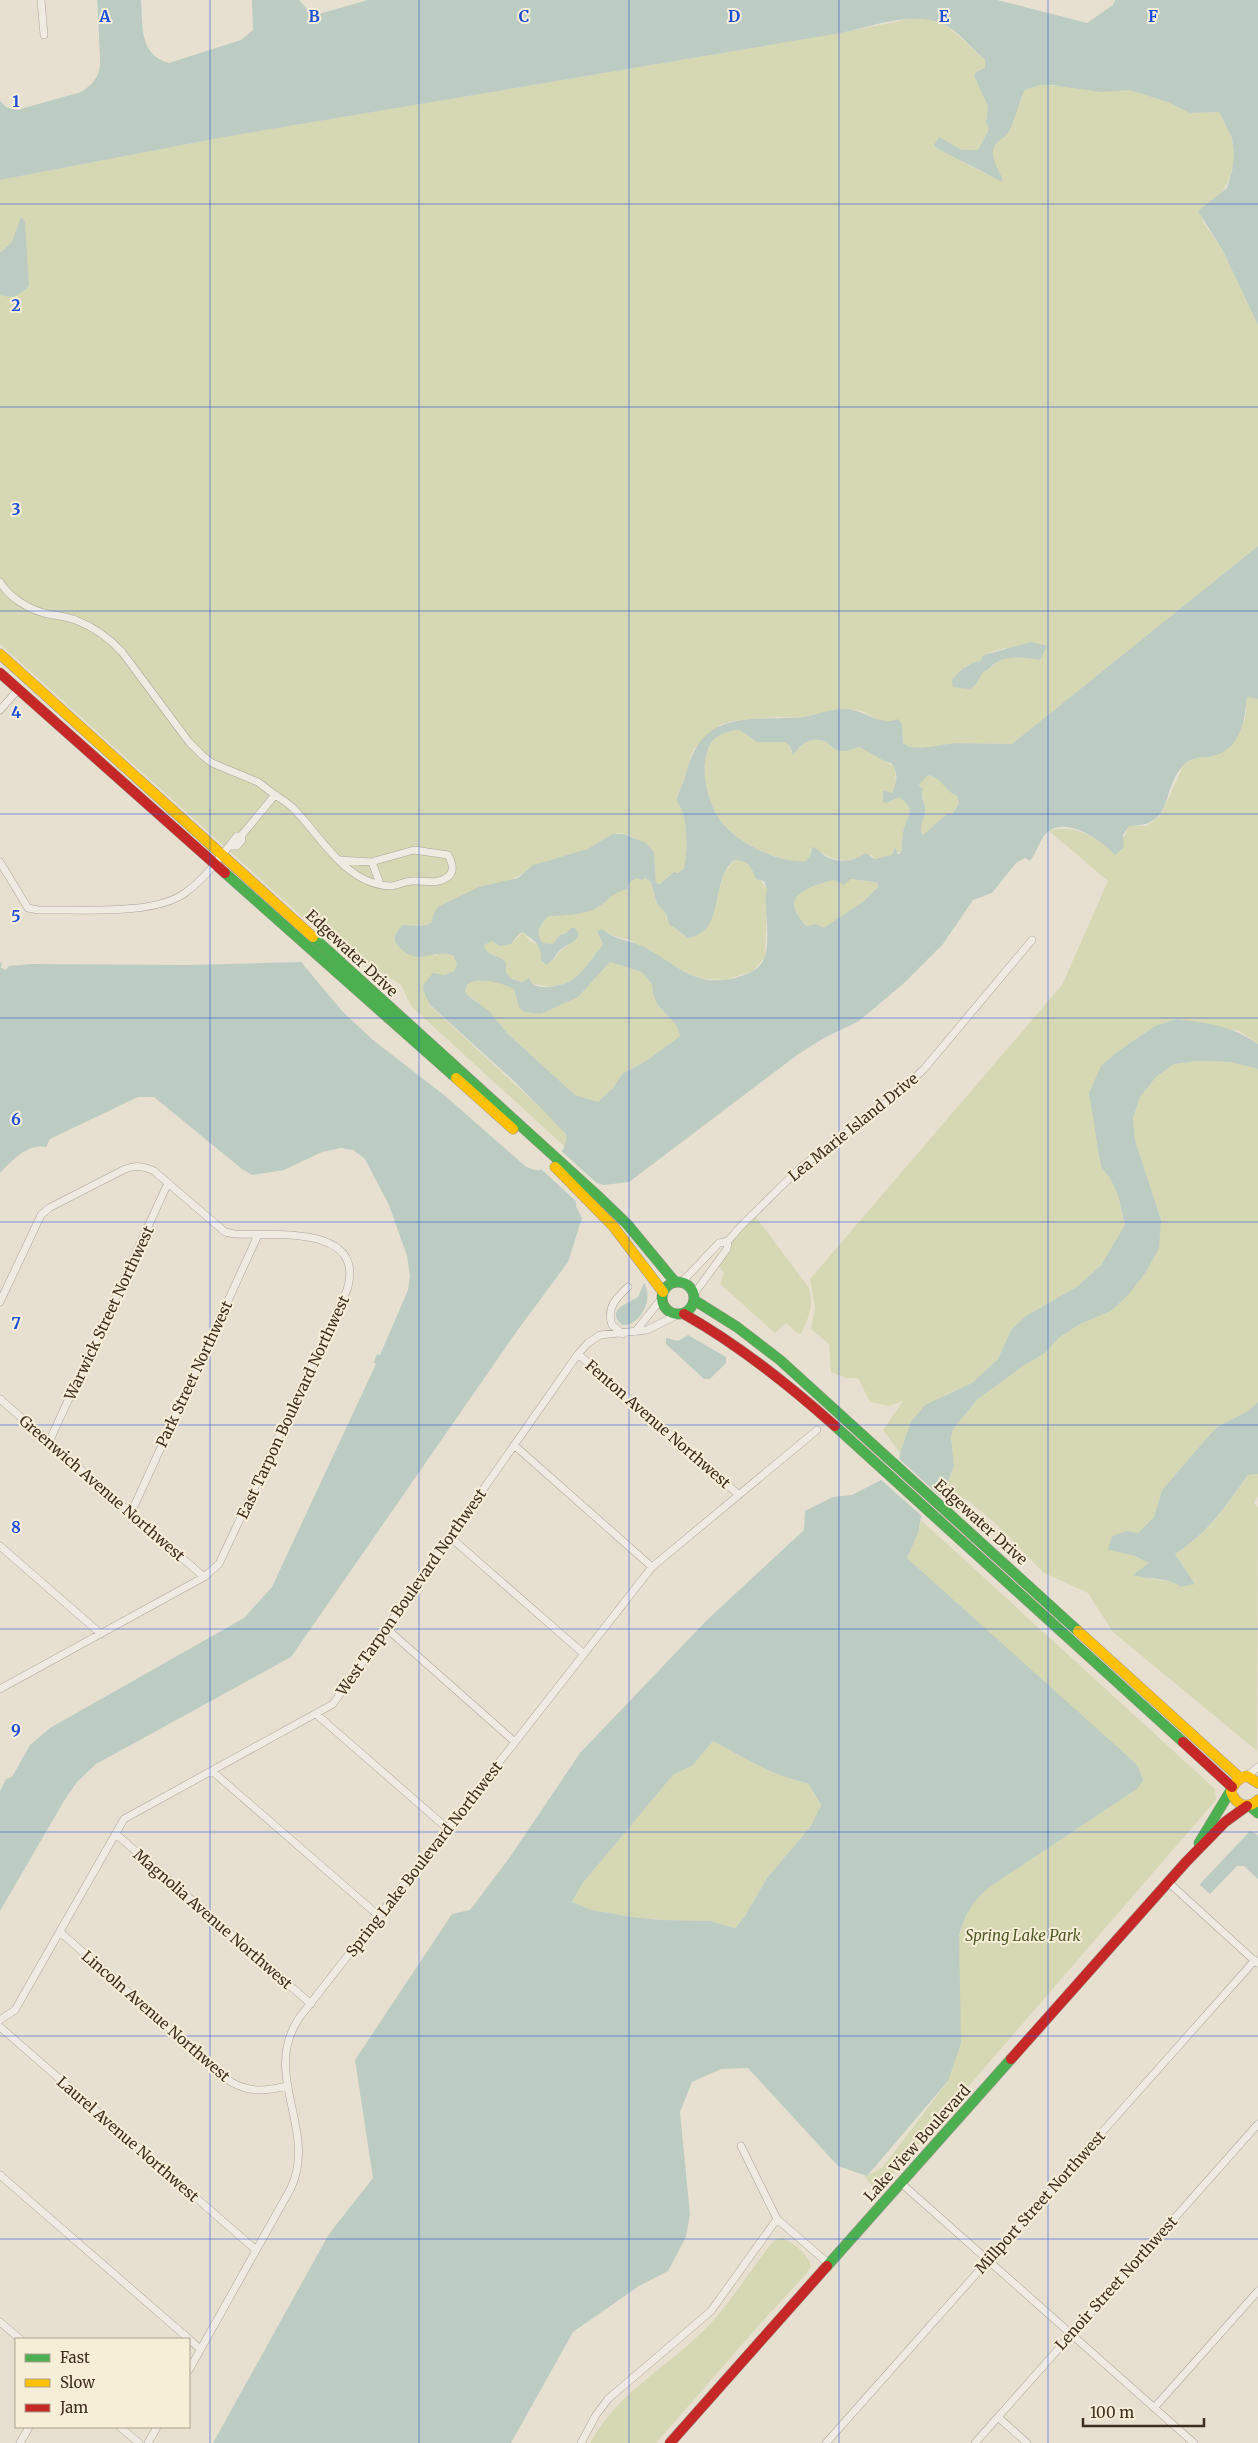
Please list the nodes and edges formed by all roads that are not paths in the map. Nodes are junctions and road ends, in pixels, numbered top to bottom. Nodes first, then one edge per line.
1 (41, 0) edge
2 (44, 35) dead end
3 (0, 582) edge
4 (0, 654) edge
5 (0, 673) edge
6 (18, 690) junction
7 (0, 710) edge
8 (275, 795) junction
9 (222, 856) junction
10 (340, 860) junction
11 (0, 862) edge
12 (372, 862) junction
13 (214, 865) junction
14 (380, 884) junction
15 (1032, 940) dead end
16 (541, 1149) junction
17 (168, 1183) junction
18 (596, 1199) junction
19 (258, 1236) junction
20 (728, 1241) junction
21 (678, 1282) junction
22 (628, 1287) dead end
23 (662, 1295) junction
24 (694, 1297) junction
25 (0, 1302) edge
26 (681, 1314) junction
27 (634, 1332) junction
28 (623, 1334) junction
29 (578, 1354) junction
30 (0, 1399) edge
31 (817, 1430) dead end
32 (49, 1442) junction
33 (514, 1445) junction
34 (739, 1495) junction
35 (936, 1510) junction
36 (131, 1513) junction
37 (450, 1537) junction
38 (0, 1546) edge
39 (652, 1567) junction
40 (995, 1571) junction
41 (204, 1577) junction
42 (1069, 1622) junction
43 (386, 1628) junction
44 (100, 1634) junction
45 (584, 1654) junction
46 (0, 1690) edge
47 (316, 1714) junction
48 (515, 1742) junction
49 (1258, 1767) edge
50 (212, 1771) junction
51 (1243, 1777) junction
52 (1258, 1783) edge
53 (1231, 1788) junction
54 (1253, 1806) edge
55 (448, 1829) junction
56 (116, 1834) junction
57 (1186, 1862) junction
58 (1168, 1882) junction
59 (379, 1916) junction
60 (60, 1932) junction
61 (1256, 1962) edge
62 (311, 2004) junction
63 (0, 2020) edge
64 (0, 2027) edge
65 (287, 2086) junction
66 (1258, 2124) edge
67 (741, 2146) dead end
68 (0, 2175) edge
69 (901, 2183) junction
70 (777, 2219) junction
71 (256, 2250) junction
72 (988, 2260) junction
73 (829, 2264) junction
74 (1258, 2291) edge
75 (0, 2322) edge
76 (1071, 2334) junction
77 (19, 2338) edge
78 (188, 2338) edge
79 (190, 2340) edge
80 (200, 2349) junction
81 (190, 2368) edge
82 (1154, 2408) junction
83 (998, 2417) junction
84 (29, 2428) edge
85 (121, 2428) edge
86 (156, 2428) edge
87 (20, 2443) edge
88 (139, 2443) edge
89 (148, 2443) edge
90 (581, 2443) edge
91 (670, 2443) edge
92 (826, 2443) edge
93 (975, 2443) edge
94 (1027, 2443) edge
95 (1194, 2443) edge

1 - 2 street
3 - 8 street
4 - 9 street, Edgewater Drive
5 - 6 street, Edgewater Drive
6 - 7 street
6 - 13 street, Edgewater Drive
8 - 9 street
8 - 10 street
9 - 13 street
9 - 16 street, Edgewater Drive
10 - 12 street
10 - 14 street
11 - 13 street
12 - 14 street
12 - 14 street
13 - 16 street, Edgewater Drive
15 - 20 street, Lea Marie Island Drive
16 - 18 street, Edgewater Drive
17 - 19 street, East Tarpon Boulevard Northwest
17 - 25 street, East Tarpon Boulevard Northwest
17 - 32 street, Warwick Street Northwest
18 - 21 street, Edgewater Drive
18 - 23 street, Edgewater Drive
19 - 36 street, Park Street Northwest
19 - 41 street, East Tarpon Boulevard Northwest
20 - 21 street, Lea Marie Island Drive
20 - 24 street, Lea Marie Island Drive
21 - 23 street
21 - 24 street
22 - 28 street
23 - 26 street
23 - 27 street
24 - 26 street
24 - 35 street, Edgewater Drive
26 - 27 street, West Tarpon Boulevard Northwest
26 - 35 street, Edgewater Drive
27 - 28 street, West Tarpon Boulevard Northwest
28 - 29 street, West Tarpon Boulevard Northwest
29 - 33 street, West Tarpon Boulevard Northwest
29 - 34 street, Fenton Avenue Northwest
30 - 32 street, Greenwich Avenue Northwest
31 - 34 street, Spring Lake Boulevard Northwest
32 - 36 street, Greenwich Avenue Northwest
33 - 37 street, West Tarpon Boulevard Northwest
33 - 39 street
34 - 39 street, Spring Lake Boulevard Northwest
35 - 40 street, Edgewater Drive
35 - 42 street, Edgewater Drive
36 - 41 street, Greenwich Avenue Northwest
37 - 43 street, West Tarpon Boulevard Northwest
37 - 45 street
38 - 44 street
39 - 45 street, Spring Lake Boulevard Northwest
40 - 42 street
40 - 53 street, Edgewater Drive
41 - 44 street, East Tarpon Boulevard Northwest
42 - 51 street, Edgewater Drive
43 - 47 street, West Tarpon Boulevard Northwest
43 - 48 street
44 - 46 street, East Tarpon Boulevard Northwest
45 - 48 street, Spring Lake Boulevard Northwest
47 - 50 street, West Tarpon Boulevard Northwest
47 - 55 street
48 - 55 street, Spring Lake Boulevard Northwest
49 - 51 street
50 - 56 street, West Tarpon Boulevard Northwest
50 - 59 street
51 - 52 street, Edgewater Drive
51 - 53 street, Lake View Boulevard
53 - 54 street, Edgewater Drive
53 - 57 street, Lake View Boulevard
54 - 57 street, Lake View Boulevard
55 - 59 street, Spring Lake Boulevard Northwest
56 - 60 street, West Tarpon Boulevard Northwest
56 - 62 street, Magnolia Avenue Northwest
57 - 58 street, Lake View Boulevard
58 - 61 street
58 - 69 street, Lake View Boulevard
59 - 62 street, Spring Lake Boulevard Northwest
60 - 63 street, West Tarpon Boulevard Northwest
60 - 65 street, Lincoln Avenue Northwest
61 - 72 street, Millport Street Northwest
62 - 65 street, Spring Lake Boulevard Northwest
64 - 71 street, Laurel Avenue Northwest
65 - 71 street, Spring Lake Boulevard Northwest
66 - 76 street, Lenoir Street Northwest
67 - 70 street
68 - 78 street
69 - 72 street
69 - 73 street, Lake View Boulevard
70 - 73 street
70 - 90 street
71 - 80 street, Spring Lake Boulevard Northwest
72 - 76 street
72 - 92 street, Millport Street Northwest
73 - 91 street, Lake View Boulevard
74 - 82 street
75 - 77 street
76 - 82 street
76 - 83 street, Lenoir Street Northwest
79 - 80 street
80 - 81 street, Spring Lake Boulevard Northwest
82 - 95 street
83 - 93 street, Lenoir Street Northwest
83 - 94 street
84 - 87 street
85 - 88 street
86 - 89 street

